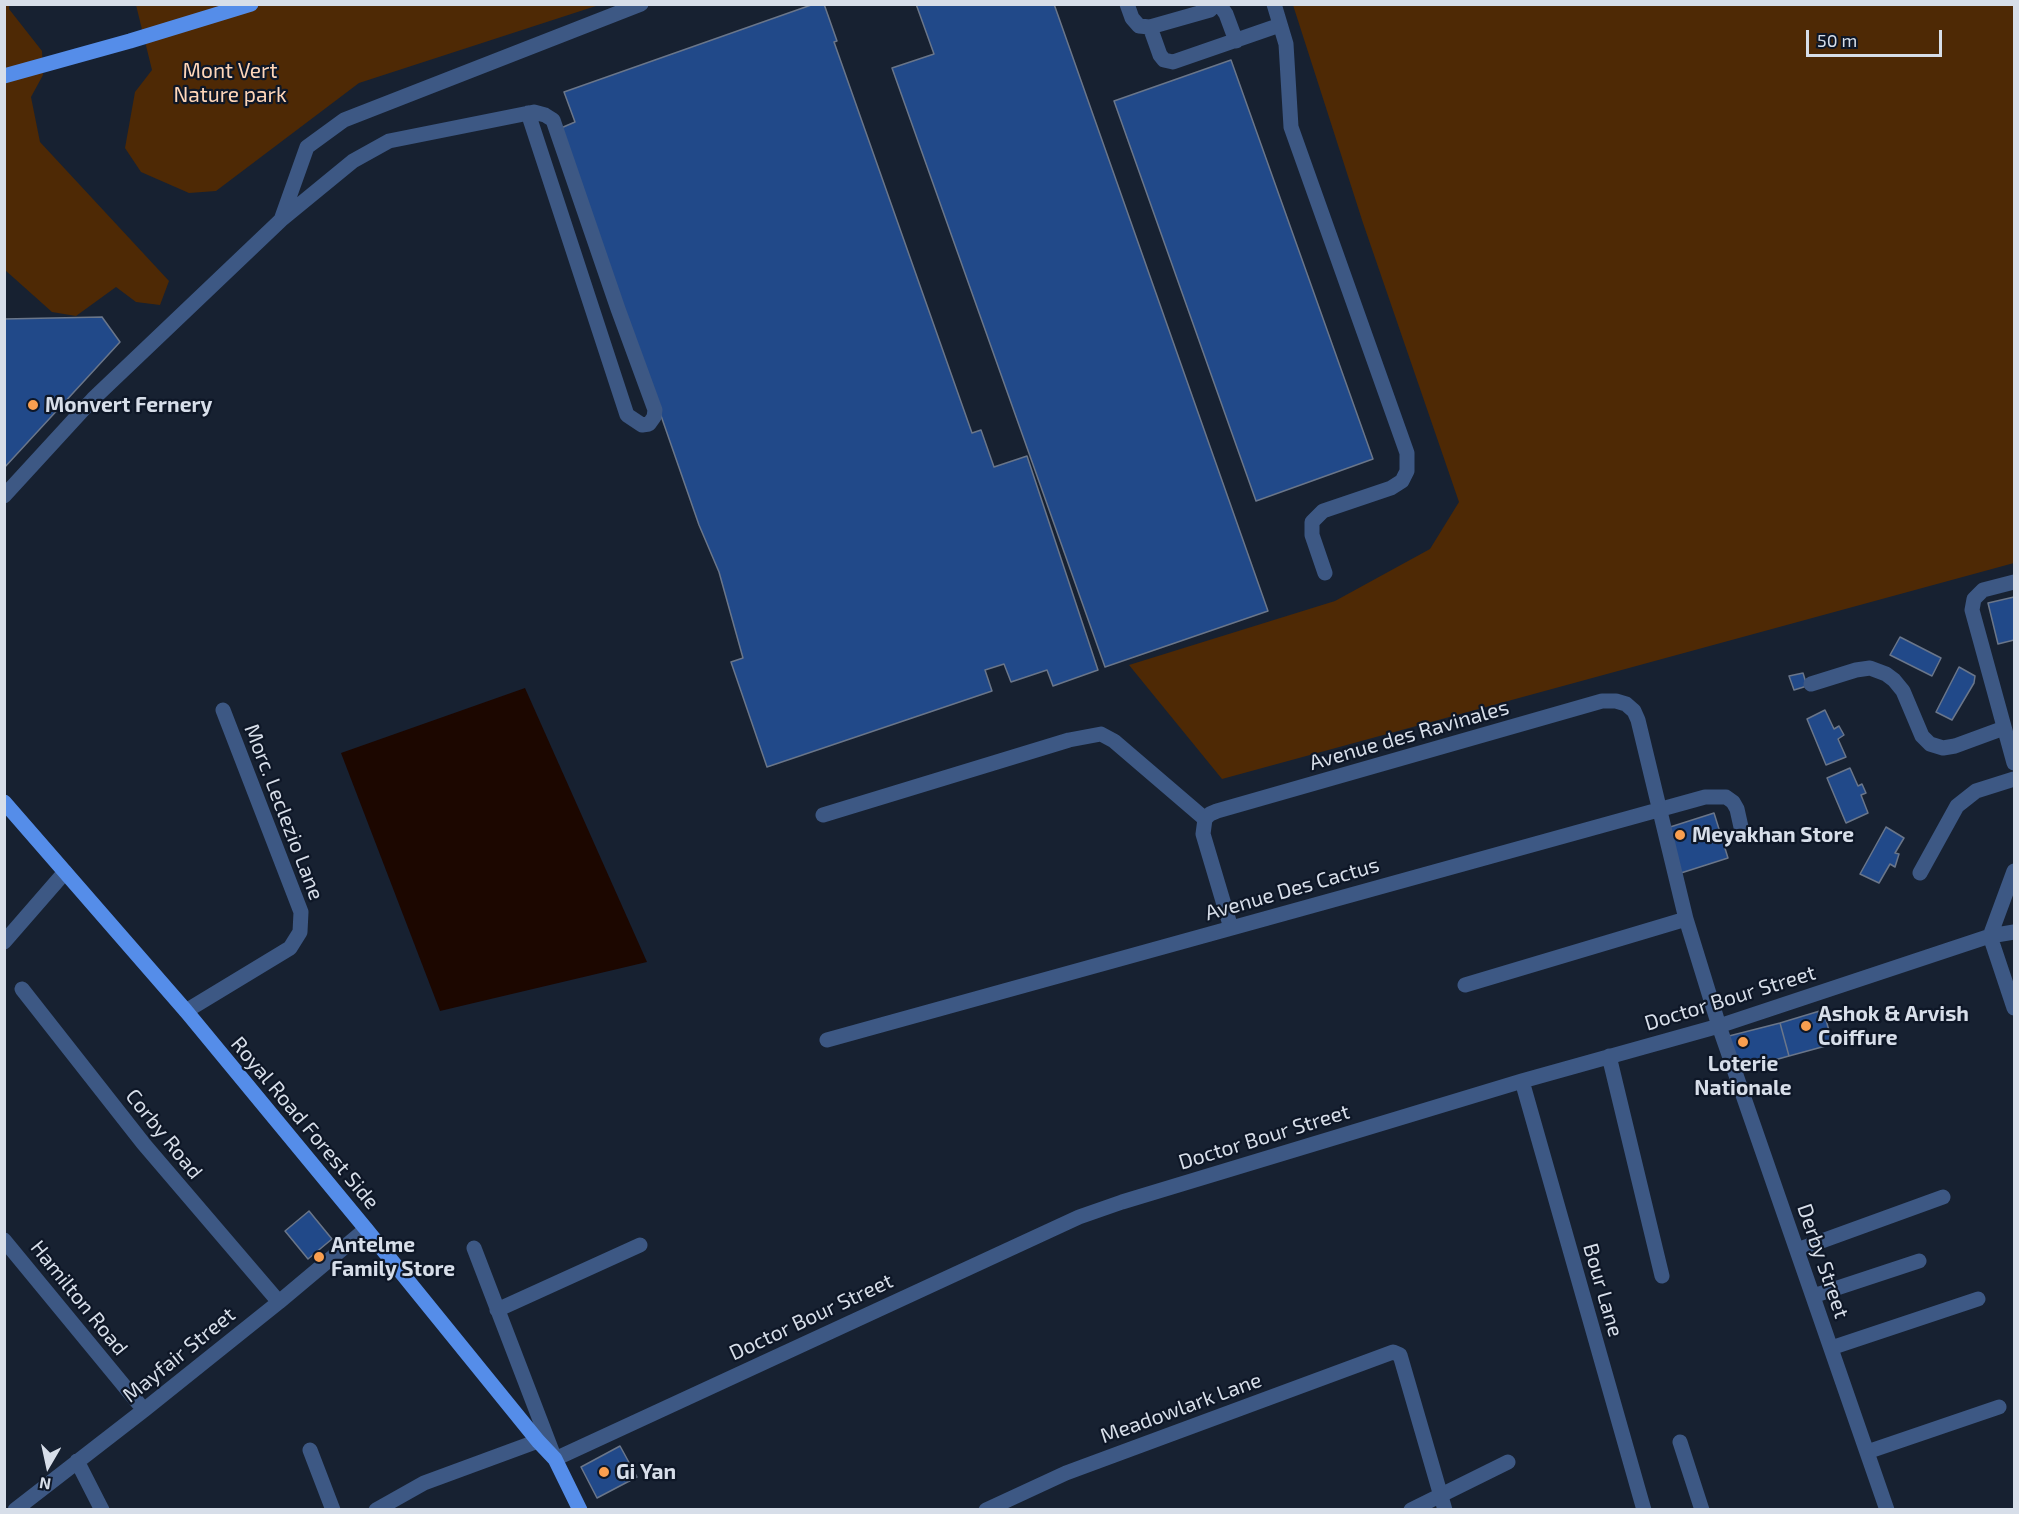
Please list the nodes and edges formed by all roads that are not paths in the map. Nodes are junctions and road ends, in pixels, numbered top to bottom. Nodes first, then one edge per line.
1 (250, 4) edge
2 (641, 4) edge
3 (1127, 4) edge
4 (1218, 4) edge
5 (1274, 4) edge
6 (1182, 11) edge
7 (1280, 26) junction
8 (1150, 27) junction
9 (1236, 40) junction
10 (4, 76) edge
11 (528, 113) junction
12 (281, 220) junction
13 (601, 262) junction
14 (581, 269) junction
15 (4, 496) edge
16 (1325, 573) dead end
17 (2014, 582) edge
18 (1811, 684) dead end
19 (1626, 704) joint
20 (223, 710) dead end
21 (2004, 728) junction
22 (2014, 763) edge
23 (2014, 780) edge
24 (4, 802) edge
25 (1660, 809) junction
26 (824, 815) dead end
27 (1205, 819) junction
28 (1743, 836) dead end
29 (2014, 871) edge
30 (65, 872) junction
31 (1920, 873) dead end
32 (1686, 919) junction
33 (1231, 928) junction
34 (2014, 932) edge
35 (1990, 936) junction
36 (4, 942) edge
37 (1465, 985) dead end
38 (22, 989) dead end
39 (2014, 1008) edge
40 (186, 1011) junction
41 (1719, 1026) junction
42 (827, 1040) dead end
43 (1609, 1056) junction
44 (1522, 1081) junction
45 (1943, 1197) dead end
46 (366, 1228) junction
47 (4, 1240) edge
48 (640, 1245) dead end
49 (474, 1248) dead end
50 (1797, 1250) junction
51 (1919, 1261) dead end
52 (1662, 1276) dead end
53 (1813, 1296) junction
54 (1978, 1299) dead end
55 (279, 1302) junction
56 (497, 1310) junction
57 (1831, 1348) junction
58 (2000, 1407) dead end
59 (144, 1410) junction
60 (538, 1442) junction
61 (1680, 1442) dead end
62 (310, 1450) dead end
63 (1868, 1452) junction
64 (555, 1458) junction
65 (77, 1461) junction
66 (1509, 1462) dead end
67 (1443, 1503) edge
68 (15, 1509) edge
69 (102, 1509) edge
70 (333, 1509) edge
71 (376, 1509) edge
72 (580, 1509) edge
73 (986, 1509) edge
74 (1411, 1509) edge
75 (1644, 1509) edge
76 (1702, 1509) edge
77 (1887, 1509) edge

1 - 10 main road
2 - 12 street
3 - 8 street
4 - 6 street
4 - 9 street
5 - 7 street
6 - 8 street
7 - 9 street
7 - 16 street
8 - 9 street
11 - 12 street
11 - 13 street
11 - 14 street
12 - 15 street
13 - 14 street
13 - 14 street
17 - 21 street
18 - 21 street
19 - 25 street, Derby Street
19 - 27 street, Avenue des Ravinales
20 - 40 street, Morc. Leclezio Lane
21 - 22 street
23 - 31 street
24 - 30 main road, Royal Road Forest Side
25 - 28 street, Avenue Des Cactus
25 - 32 street, Derby Street
25 - 33 street, Avenue Des Cactus
26 - 27 street
27 - 33 street
29 - 35 street
30 - 36 street
30 - 40 main road, Royal Road Forest Side
32 - 37 street
32 - 41 street, Derby Street
33 - 42 street, Avenue Des Cactus
34 - 35 street, Doctor Bour Street
35 - 39 street
35 - 41 street, Doctor Bour Street
38 - 55 street, Corby Road
40 - 46 main road, Royal Road Forest Side
41 - 43 street, Doctor Bour Street
41 - 50 street, Derby Street
43 - 44 street, Doctor Bour Street
43 - 52 street
44 - 64 street, Doctor Bour Street
44 - 75 street, Bour Lane
45 - 50 street
46 - 55 street, Mayfair Street
46 - 60 main road, Royal Road Forest Side
47 - 59 street, Hamilton Road
48 - 56 street
49 - 56 street
50 - 53 street, Derby Street
51 - 53 street
53 - 57 street, Derby Street
54 - 57 street
55 - 59 street, Mayfair Street
56 - 64 street
57 - 63 street, Derby Street
58 - 63 street
59 - 65 street, Mayfair Street
60 - 64 main road, Royal Road Forest Side
60 - 71 street
61 - 76 street
62 - 70 street
63 - 77 street, Derby Street
64 - 72 main road, Royal Road Forest Side
65 - 68 street, Mayfair Street
65 - 69 street
66 - 67 street
67 - 73 street, Meadowlark Lane
67 - 74 street

